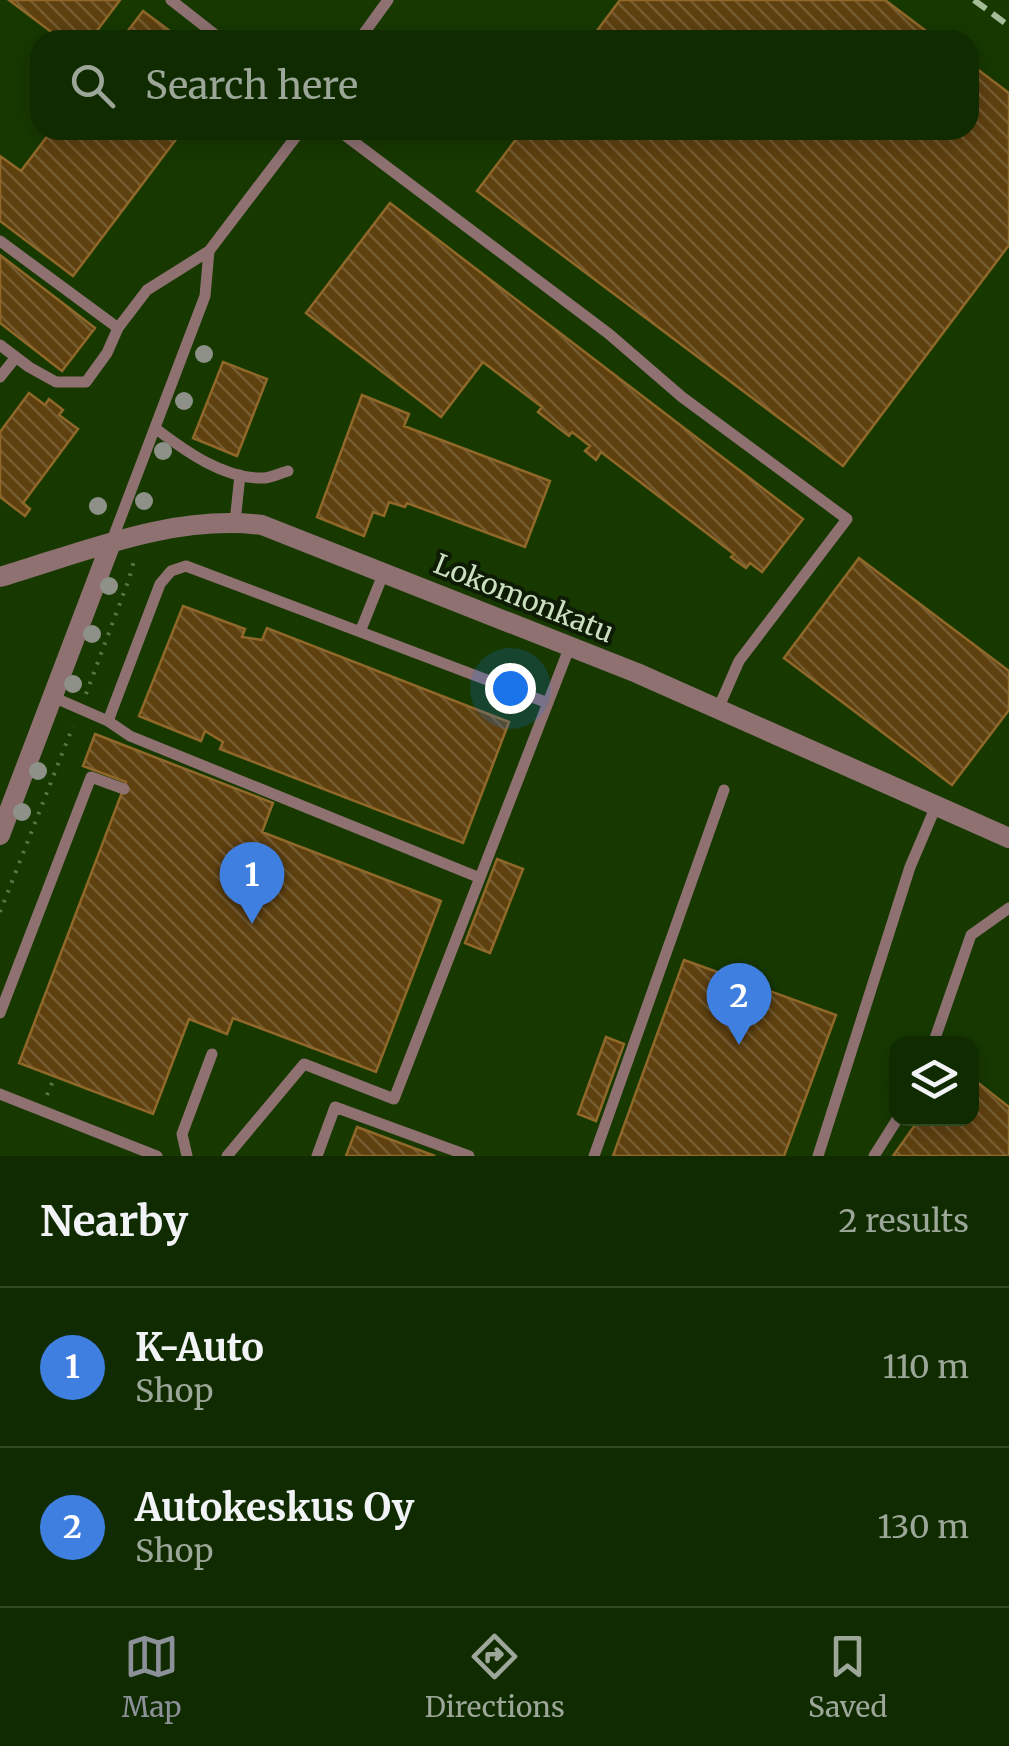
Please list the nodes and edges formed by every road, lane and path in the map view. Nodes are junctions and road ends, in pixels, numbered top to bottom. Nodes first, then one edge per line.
1 (172, 0) edge
2 (388, 0) edge
3 (210, 30) edge
4 (366, 30) edge
5 (294, 140) edge
6 (351, 140) edge
7 (0, 241) edge
8 (209, 251) junction
9 (118, 328) junction
10 (0, 344) edge
11 (16, 356) junction
12 (0, 378) edge
13 (155, 428) junction
14 (288, 471) dead end
15 (240, 474) junction
16 (235, 522) junction
17 (111, 543) junction
18 (134, 559) dead end
19 (103, 568) junction
20 (384, 572) junction
21 (0, 577) edge
22 (360, 632) junction
23 (570, 646) junction
24 (54, 697) junction
25 (548, 703) junction
26 (718, 708) junction
27 (108, 721) junction
28 (124, 789) dead end
29 (724, 790) dead end
30 (936, 806) junction
31 (0, 835) edge
32 (1009, 838) edge
33 (480, 878) junction
34 (1009, 908) edge
35 (0, 1013) edge
36 (936, 1036) edge
37 (212, 1054) dead end
38 (0, 1094) edge
39 (893, 1126) edge
40 (157, 1156) edge
41 (187, 1156) edge
42 (227, 1156) edge
43 (317, 1156) edge
44 (469, 1156) edge
45 (594, 1156) edge
46 (818, 1156) edge
47 (874, 1156) edge

1 - 3 lane
2 - 4 lane
5 - 8 lane
6 - 26 lane
7 - 9 lane
8 - 9 lane
8 - 13 lane
9 - 11 lane
10 - 11 lane
11 - 12 lane
13 - 15 lane
13 - 17 lane
14 - 15 lane
15 - 16 lane
16 - 17 street, Lokomonkatu
16 - 20 street, Lokomonkatu
17 - 19 street
17 - 21 street, Lokomonkatu
18 - 19 path
19 - 24 street
20 - 22 lane
20 - 23 street, Lokomonkatu
22 - 25 lane
22 - 27 lane
23 - 25 lane
23 - 26 street, Lokomonkatu
24 - 27 lane
24 - 31 street
25 - 33 lane
26 - 30 street, Lokomonkatu
27 - 33 lane
28 - 35 lane
29 - 45 lane
30 - 32 street, Lokomonkatu
30 - 46 lane
33 - 42 lane
34 - 36 lane
37 - 41 lane
38 - 40 lane
39 - 47 lane
43 - 44 lane

